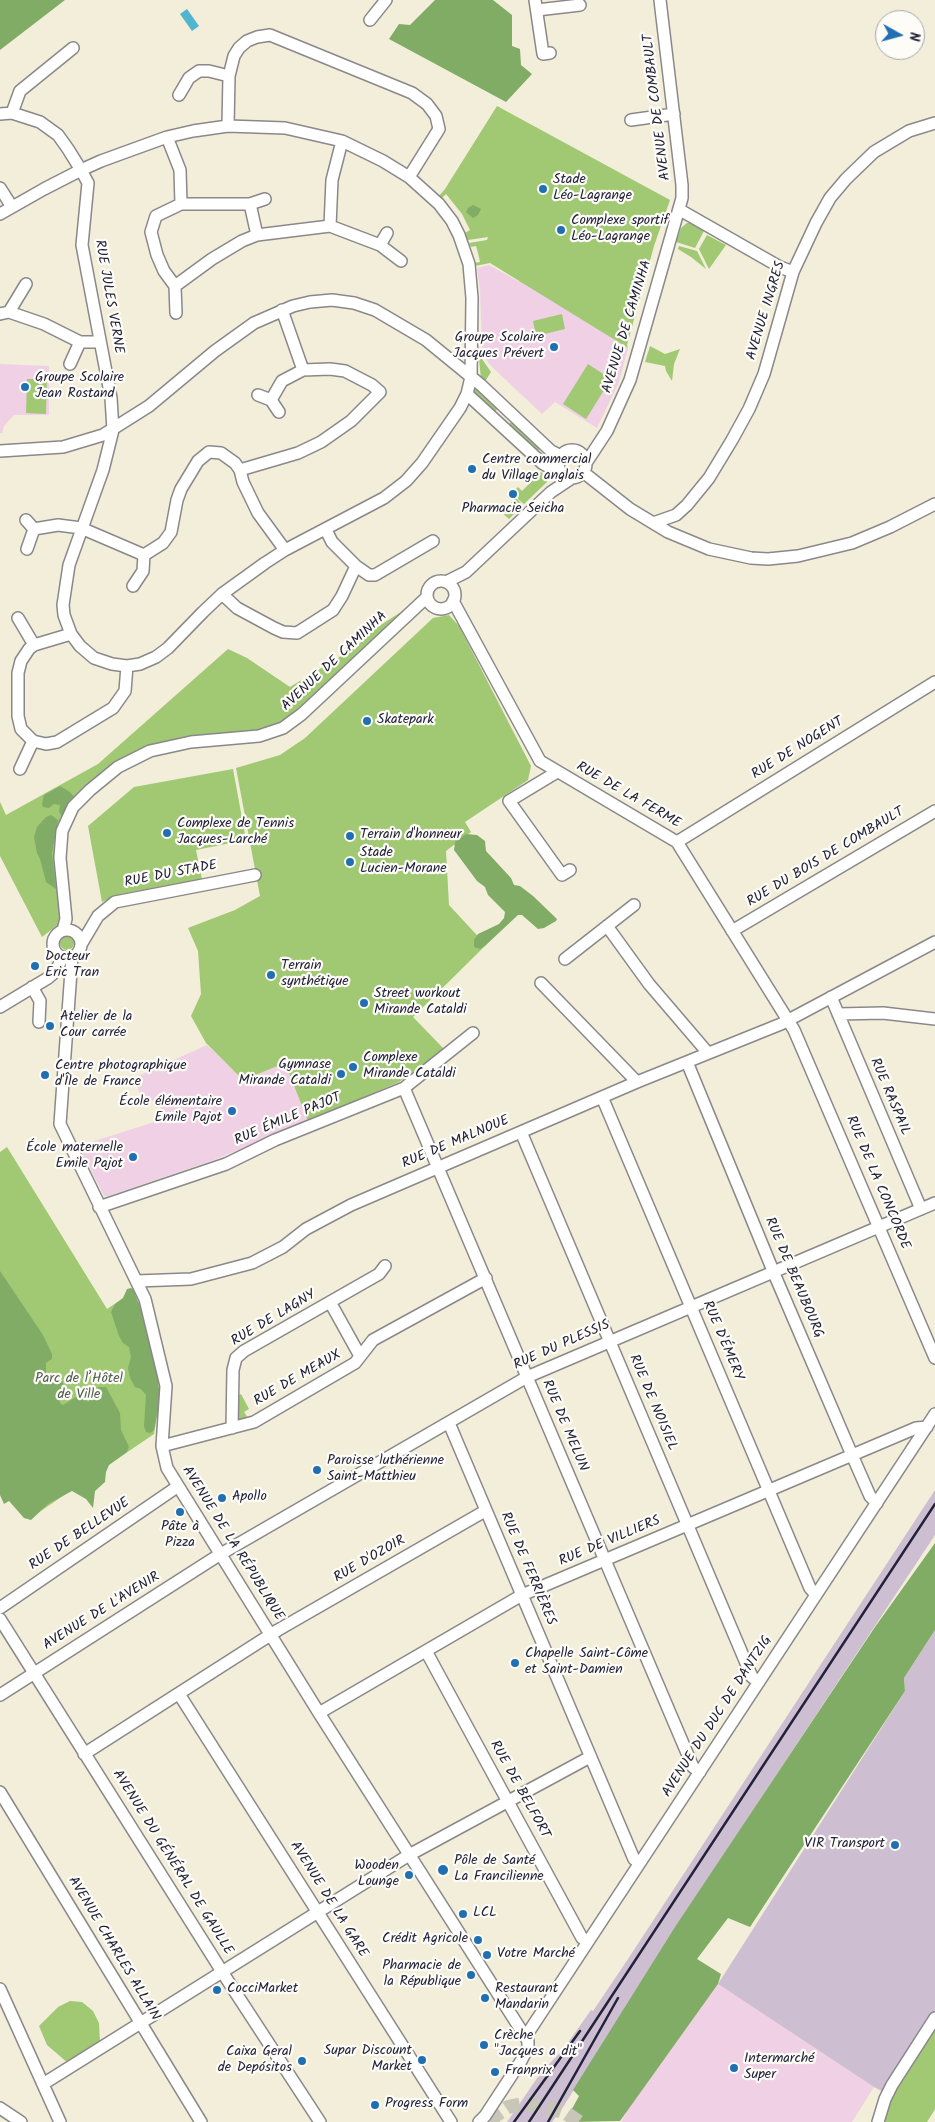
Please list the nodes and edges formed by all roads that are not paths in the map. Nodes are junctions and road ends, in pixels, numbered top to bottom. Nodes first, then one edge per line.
1 (386, 0) edge
2 (660, 0) edge
3 (536, 5) edge
4 (580, 5) dead end
5 (370, 20) dead end
6 (73, 48) dead end
7 (550, 53) dead end
8 (229, 76) junction
9 (179, 95) dead end
10 (12, 113) junction
11 (0, 114) edge
12 (674, 114) junction
13 (631, 120) dead end
14 (935, 123) edge
15 (228, 126) junction
16 (167, 138) junction
17 (342, 142) junction
18 (81, 170) junction
19 (409, 177) junction
20 (0, 188) edge
21 (265, 199) dead end
22 (181, 204) junction
23 (250, 204) junction
24 (12, 207) junction
25 (680, 210) junction
26 (0, 214) edge
27 (330, 226) junction
28 (387, 233) dead end
29 (257, 235) junction
30 (380, 245) junction
31 (401, 262) dead end
32 (793, 272) junction
33 (26, 284) dead end
34 (175, 286) junction
35 (282, 310) junction
36 (5, 313) edge
37 (176, 313) dead end
38 (80, 342) junction
39 (100, 342) junction
40 (70, 364) dead end
41 (303, 370) junction
42 (471, 377) junction
43 (467, 394) junction
44 (258, 395) dead end
45 (271, 400) junction
46 (112, 408) junction
47 (279, 412) dead end
48 (136, 416) junction
49 (517, 419) junction
50 (113, 430) junction
51 (506, 430) junction
52 (91, 439) junction
53 (544, 444) junction
54 (596, 448) junction
55 (0, 451) edge
56 (580, 452) junction
57 (108, 455) junction
58 (561, 456) junction
59 (538, 459) junction
60 (240, 470) junction
61 (573, 471) junction
62 (935, 504) edge
63 (676, 515) junction
64 (26, 520) dead end
65 (653, 524) junction
66 (81, 528) junction
67 (34, 529) junction
68 (326, 530) junction
69 (668, 532) junction
70 (433, 541) dead end
71 (27, 549) dead end
72 (285, 550) junction
73 (144, 555) junction
74 (356, 566) junction
75 (466, 572) junction
76 (446, 582) junction
77 (133, 586) dead end
78 (222, 594) junction
79 (454, 596) junction
80 (429, 601) junction
81 (18, 618) dead end
82 (71, 634) junction
83 (34, 645) junction
84 (127, 666) junction
85 (935, 682) edge
86 (33, 741) junction
87 (540, 761) junction
88 (20, 769) dead end
89 (557, 772) junction
90 (533, 786) junction
91 (935, 811) edge
92 (677, 842) junction
93 (570, 870) dead end
94 (255, 875) dead end
95 (634, 905) dead end
96 (607, 926) junction
97 (68, 930) junction
98 (732, 931) junction
99 (82, 942) junction
100 (935, 942) edge
101 (67, 957) junction
102 (565, 959) dead end
103 (541, 983) dead end
104 (32, 987) junction
105 (830, 997) junction
106 (0, 1007) edge
107 (838, 1014) junction
108 (788, 1021) junction
109 (39, 1022) dead end
110 (934, 1022) edge
111 (473, 1033) dead end
112 (708, 1052) junction
113 (687, 1062) junction
114 (637, 1082) junction
115 (404, 1088) junction
116 (602, 1097) junction
117 (521, 1132) junction
118 (436, 1168) junction
119 (935, 1203) edge
120 (99, 1207) junction
121 (921, 1209) junction
122 (879, 1226) junction
123 (385, 1266) dead end
124 (773, 1272) junction
125 (486, 1278) junction
126 (137, 1281) junction
127 (330, 1302) junction
128 (691, 1306) junction
129 (610, 1341) junction
130 (360, 1356) junction
131 (935, 1358) edge
132 (527, 1377) junction
133 (935, 1414) edge
134 (449, 1423) junction
135 (927, 1427) junction
136 (232, 1428) junction
137 (162, 1446) junction
138 (852, 1455) junction
139 (177, 1487) junction
140 (769, 1492) junction
141 (877, 1503) junction
142 (486, 1511) junction
143 (688, 1525) junction
144 (220, 1555) junction
145 (605, 1560) junction
146 (522, 1595) junction
147 (816, 1595) junction
148 (0, 1608) edge
149 (0, 1619) edge
150 (271, 1636) junction
151 (426, 1651) junction
152 (34, 1673) junction
153 (759, 1682) junction
154 (0, 1694) edge
155 (179, 1694) junction
156 (319, 1713) junction
157 (84, 1754) junction
158 (590, 1757) junction
159 (700, 1772) junction
160 (0, 1792) edge
161 (508, 1801) junction
162 (409, 1855) junction
163 (640, 1862) junction
164 (317, 1912) junction
165 (588, 1942) junction
166 (223, 1972) junction
167 (0, 1989) edge
168 (935, 2018) edge
169 (140, 2022) junction
170 (526, 2036) junction
171 (43, 2084) junction
172 (0, 2108) edge
173 (17, 2121) edge
174 (60, 2122) edge
175 (201, 2122) edge
176 (320, 2122) edge
177 (451, 2122) edge
178 (478, 2122) edge
179 (878, 2122) edge

1 - 5 street
2 - 12 street, AVENUE DE COMBAULT
3 - 4 street
3 - 7 street
6 - 10 street
8 - 9 street
8 - 15 street
8 - 19 street
10 - 11 street
10 - 18 street, RUE JULES VERNE
12 - 13 street
12 - 25 street, AVENUE DE COMBAULT
14 - 32 street, AVENUE INGRES
15 - 16 street
15 - 17 street
16 - 18 street
16 - 22 street
17 - 19 street
17 - 27 street
18 - 24 street
18 - 39 street, RUE JULES VERNE
19 - 42 street
20 - 24 street
21 - 23 street
22 - 23 street
22 - 34 street
23 - 29 street
24 - 26 street
25 - 32 street
25 - 54 street, AVENUE DE CAMINHA
27 - 29 street
27 - 30 street
28 - 30 street
29 - 34 street
30 - 31 street
32 - 63 street, AVENUE INGRES
33 - 36 street
34 - 37 street
35 - 41 street
35 - 42 street
35 - 48 street
36 - 38 street
38 - 39 street
38 - 40 street
39 - 46 street, RUE JULES VERNE
41 - 45 street
41 - 60 street
42 - 43 street
42 - 49 street
43 - 51 street
43 - 68 street
44 - 45 street
45 - 47 street
46 - 48 street
46 - 50 street, RUE JULES VERNE
48 - 50 street
49 - 51 street
49 - 53 street
50 - 52 street
50 - 57 street, RUE JULES VERNE
51 - 59 street
52 - 55 street
52 - 57 street
53 - 58 street
53 - 59 street
54 - 56 street
54 - 61 street, AVENUE DE CAMINHA
56 - 58 street
56 - 61 street
57 - 66 street, RUE JULES VERNE
58 - 61 street
59 - 61 street
60 - 72 street
60 - 73 street
61 - 65 street
61 - 75 street, AVENUE DE CAMINHA
62 - 69 street
63 - 65 street, AVENUE INGRES
63 - 69 street, AVENUE INGRES
64 - 67 street
65 - 69 street
66 - 67 street
66 - 73 street
66 - 82 street, RUE JULES VERNE
67 - 71 street
68 - 72 street
68 - 74 street
70 - 74 street
72 - 78 street
73 - 77 street
74 - 78 street
75 - 76 street, AVENUE DE CAMINHA
75 - 79 street, AVENUE DE CAMINHA
76 - 79 street
76 - 80 street
78 - 84 street
79 - 80 street
79 - 87 street, RUE DE LA FERME
80 - 97 street, AVENUE DE CAMINHA
81 - 83 street
82 - 83 street
82 - 84 street
83 - 86 street
84 - 86 street
85 - 92 street, RUE DE NOGENT
86 - 88 street
87 - 89 street, RUE DE LA FERME
87 - 90 street
89 - 90 street
89 - 92 street, RUE DE LA FERME
90 - 93 street
91 - 98 street, RUE DU BOIS DE COMBAULT
92 - 98 street, RUE DE LA FERME
94 - 99 street, RUE DU STADE
95 - 96 street
96 - 102 street
96 - 112 street
97 - 99 street
97 - 101 street
98 - 108 street, RUE DE LA FERME
99 - 101 street
100 - 105 street
101 - 104 street
101 - 120 street, AVENUE DE LA RÉPUBLIQUE
103 - 114 street
104 - 106 street
104 - 109 street
105 - 107 street, RUE RASPAIL
105 - 108 street
107 - 110 street
107 - 121 street, RUE RASPAIL
108 - 112 street, RUE DE MALNOUE
108 - 122 street, RUE DE LA CONCORDE
111 - 115 street, RUE ÉMILE PAJOT
112 - 113 street, RUE DE MALNOUE
113 - 114 street, RUE DE MALNOUE
113 - 124 street, RUE DE BEAUBOURG
114 - 116 street, RUE DE MALNOUE
115 - 118 street, RUE DE MELUN
115 - 120 street, RUE ÉMILE PAJOT
116 - 117 street, RUE DE MALNOUE
116 - 128 street, RUE D'ÉMERY
117 - 118 street, RUE DE MALNOUE
117 - 129 street, RUE DE NOISIEL
118 - 125 street, RUE DE MELUN
118 - 126 street, RUE DE MALNOUE
119 - 121 street, RUE DU PLESSIS
120 - 126 street, AVENUE DE LA RÉPUBLIQUE
121 - 122 street, RUE DU PLESSIS
122 - 124 street, RUE DU PLESSIS
122 - 131 street, RUE DE LA CONCORDE
123 - 127 street, RUE DE LAGNY
124 - 128 street, RUE DU PLESSIS
124 - 138 street, RUE DE BEAUBOURG
125 - 130 street, RUE DE MEAUX
125 - 132 street, RUE DE MELUN
126 - 137 street, AVENUE DE LA RÉPUBLIQUE
127 - 130 street
127 - 136 street, RUE DE LAGNY
128 - 129 street, RUE DU PLESSIS
128 - 140 street, RUE D'ÉMERY
129 - 132 street, RUE DU PLESSIS
129 - 143 street, RUE DE NOISIEL
130 - 136 street, RUE DE MEAUX
132 - 134 street, RUE DU PLESSIS
132 - 145 street, RUE DE MELUN
133 - 135 street, AVENUE DU DUC DE DANTZIG
134 - 142 street, RUE DE FERRIÈRES
134 - 144 street, RUE DU PLESSIS
135 - 138 street, RUE DE VILLIERS
135 - 141 street, AVENUE DU DUC DE DANTZIG
136 - 137 street, RUE DE MEAUX
137 - 139 street, AVENUE DE LA RÉPUBLIQUE
138 - 140 street, RUE DE VILLIERS
138 - 141 street, RUE DE BEAUBOURG
139 - 144 street, AVENUE DE LA RÉPUBLIQUE
139 - 148 street, RUE DE BELLEVUE
140 - 143 street, RUE DE VILLIERS
140 - 147 street, RUE D'ÉMERY
141 - 147 street, AVENUE DU DUC DE DANTZIG
142 - 146 street, RUE DE FERRIÈRES
142 - 150 street, RUE D'OZOIR
143 - 145 street, RUE DE VILLIERS
143 - 153 street, RUE DE NOISIEL
144 - 150 street, AVENUE DE LA RÉPUBLIQUE
144 - 152 street, AVENUE DE L'AVENIR
145 - 146 street, RUE DE VILLIERS
145 - 159 street, RUE DE MELUN
146 - 151 street, RUE DE VILLIERS
146 - 158 street, RUE DE FERRIÈRES
147 - 153 street, AVENUE DU DUC DE DANTZIG
149 - 152 street, AVENUE DU GÉNÉRAL DE GAULLE
150 - 155 street, RUE D'OZOIR
150 - 156 street, AVENUE DE LA RÉPUBLIQUE
151 - 156 street, RUE DE VILLIERS
151 - 161 street, RUE DE BELFORT
152 - 154 street, AVENUE DE L'AVENIR
152 - 157 street, AVENUE DU GÉNÉRAL DE GAULLE
153 - 159 street, AVENUE DU DUC DE DANTZIG
155 - 157 street, RUE D'OZOIR
155 - 164 street, AVENUE DE LA GARE
156 - 162 street, AVENUE DE LA RÉPUBLIQUE
157 - 166 street, AVENUE DU GÉNÉRAL DE GAULLE
158 - 161 street
158 - 163 street, RUE DE FERRIÈRES
159 - 163 street, AVENUE DU DUC DE DANTZIG
160 - 169 street, AVENUE CHARLES ALLAIN
161 - 162 street
161 - 165 street, RUE DE BELFORT
162 - 164 street
162 - 170 street, AVENUE DE LA RÉPUBLIQUE
163 - 165 street, AVENUE DU DUC DE DANTZIG
164 - 166 street
164 - 177 street, AVENUE DE LA GARE
165 - 170 street, AVENUE DU DUC DE DANTZIG
166 - 169 street
166 - 176 street, AVENUE DU GÉNÉRAL DE GAULLE
167 - 171 street
168 - 179 street
169 - 171 street
169 - 175 street, AVENUE CHARLES ALLAIN
170 - 178 street
171 - 174 street
172 - 173 street

